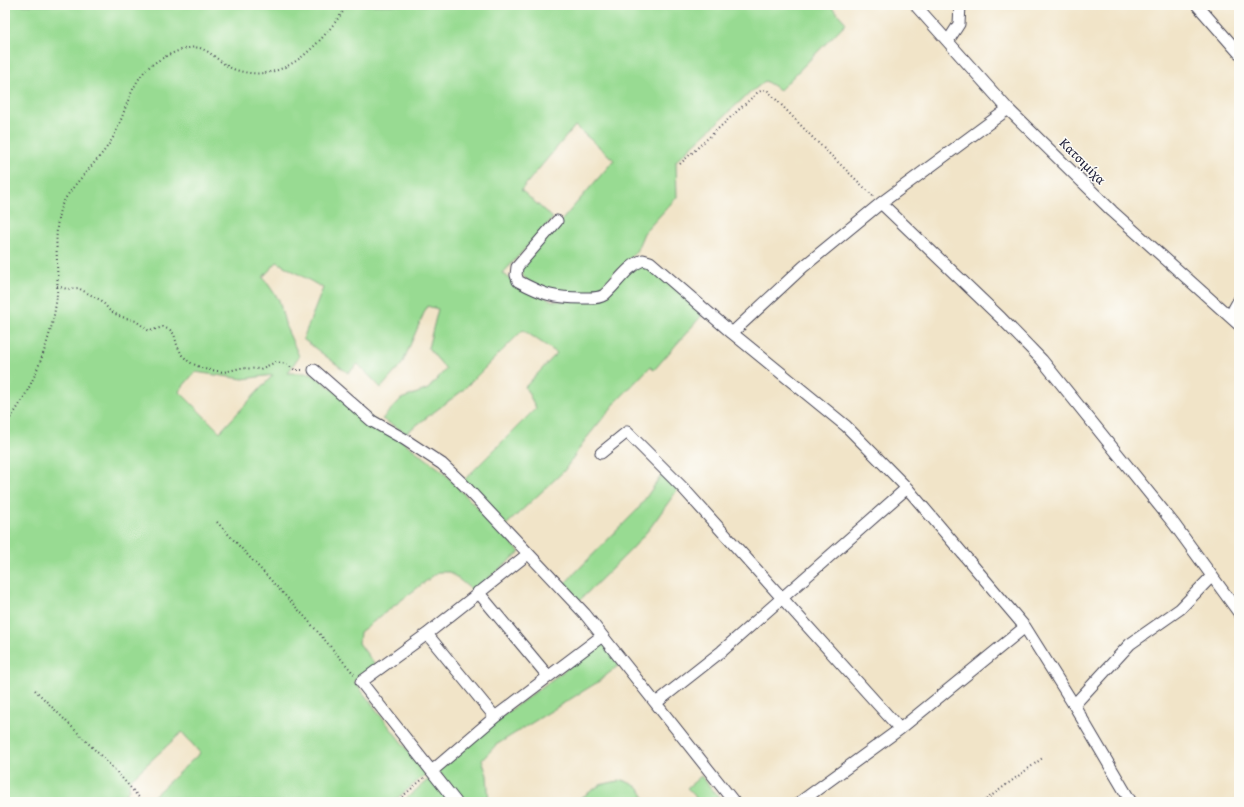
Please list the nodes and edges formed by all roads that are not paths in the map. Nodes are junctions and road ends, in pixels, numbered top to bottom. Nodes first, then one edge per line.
1 (960, 5) edge
2 (1197, 5) edge
3 (917, 7) dead end
4 (948, 41) junction
5 (1239, 53) edge
6 (1008, 109) junction
7 (881, 203) junction
8 (557, 221) dead end
9 (1239, 300) edge
10 (1230, 316) junction
11 (1239, 326) edge
12 (732, 333) junction
13 (314, 370) road end
14 (601, 452) dead end
15 (907, 488) junction
16 (528, 554) junction
17 (1212, 576) junction
18 (478, 592) junction
19 (782, 599) junction
20 (1239, 613) edge
21 (1025, 627) junction
22 (427, 634) junction
23 (602, 636) junction
24 (548, 676) junction
25 (656, 703) junction
26 (1074, 705) junction
27 (495, 717) junction
28 (900, 729) junction
29 (432, 771) junction
30 (456, 802) edge
31 (734, 802) edge
32 (800, 802) edge
33 (1131, 802) edge

1 - 4 street
2 - 5 street
3 - 4 street, Κατσιμίχα
4 - 6 street, Κατσιμίχα
6 - 7 street
6 - 10 street, Κατσιμίχα
7 - 12 street
7 - 17 street
8 - 12 street
9 - 10 street
10 - 11 street, Κατσιμίχα
12 - 15 street
13 - 16 street
14 - 19 street
15 - 19 street
15 - 21 street
16 - 18 street
16 - 23 street
17 - 20 street
17 - 26 street
18 - 22 street
18 - 24 street
19 - 25 street
19 - 28 street
21 - 26 street
21 - 28 street
22 - 27 street
22 - 29 street
23 - 24 street
23 - 25 street
24 - 27 street
25 - 31 street
26 - 33 street
27 - 29 street
28 - 32 street
29 - 30 street

